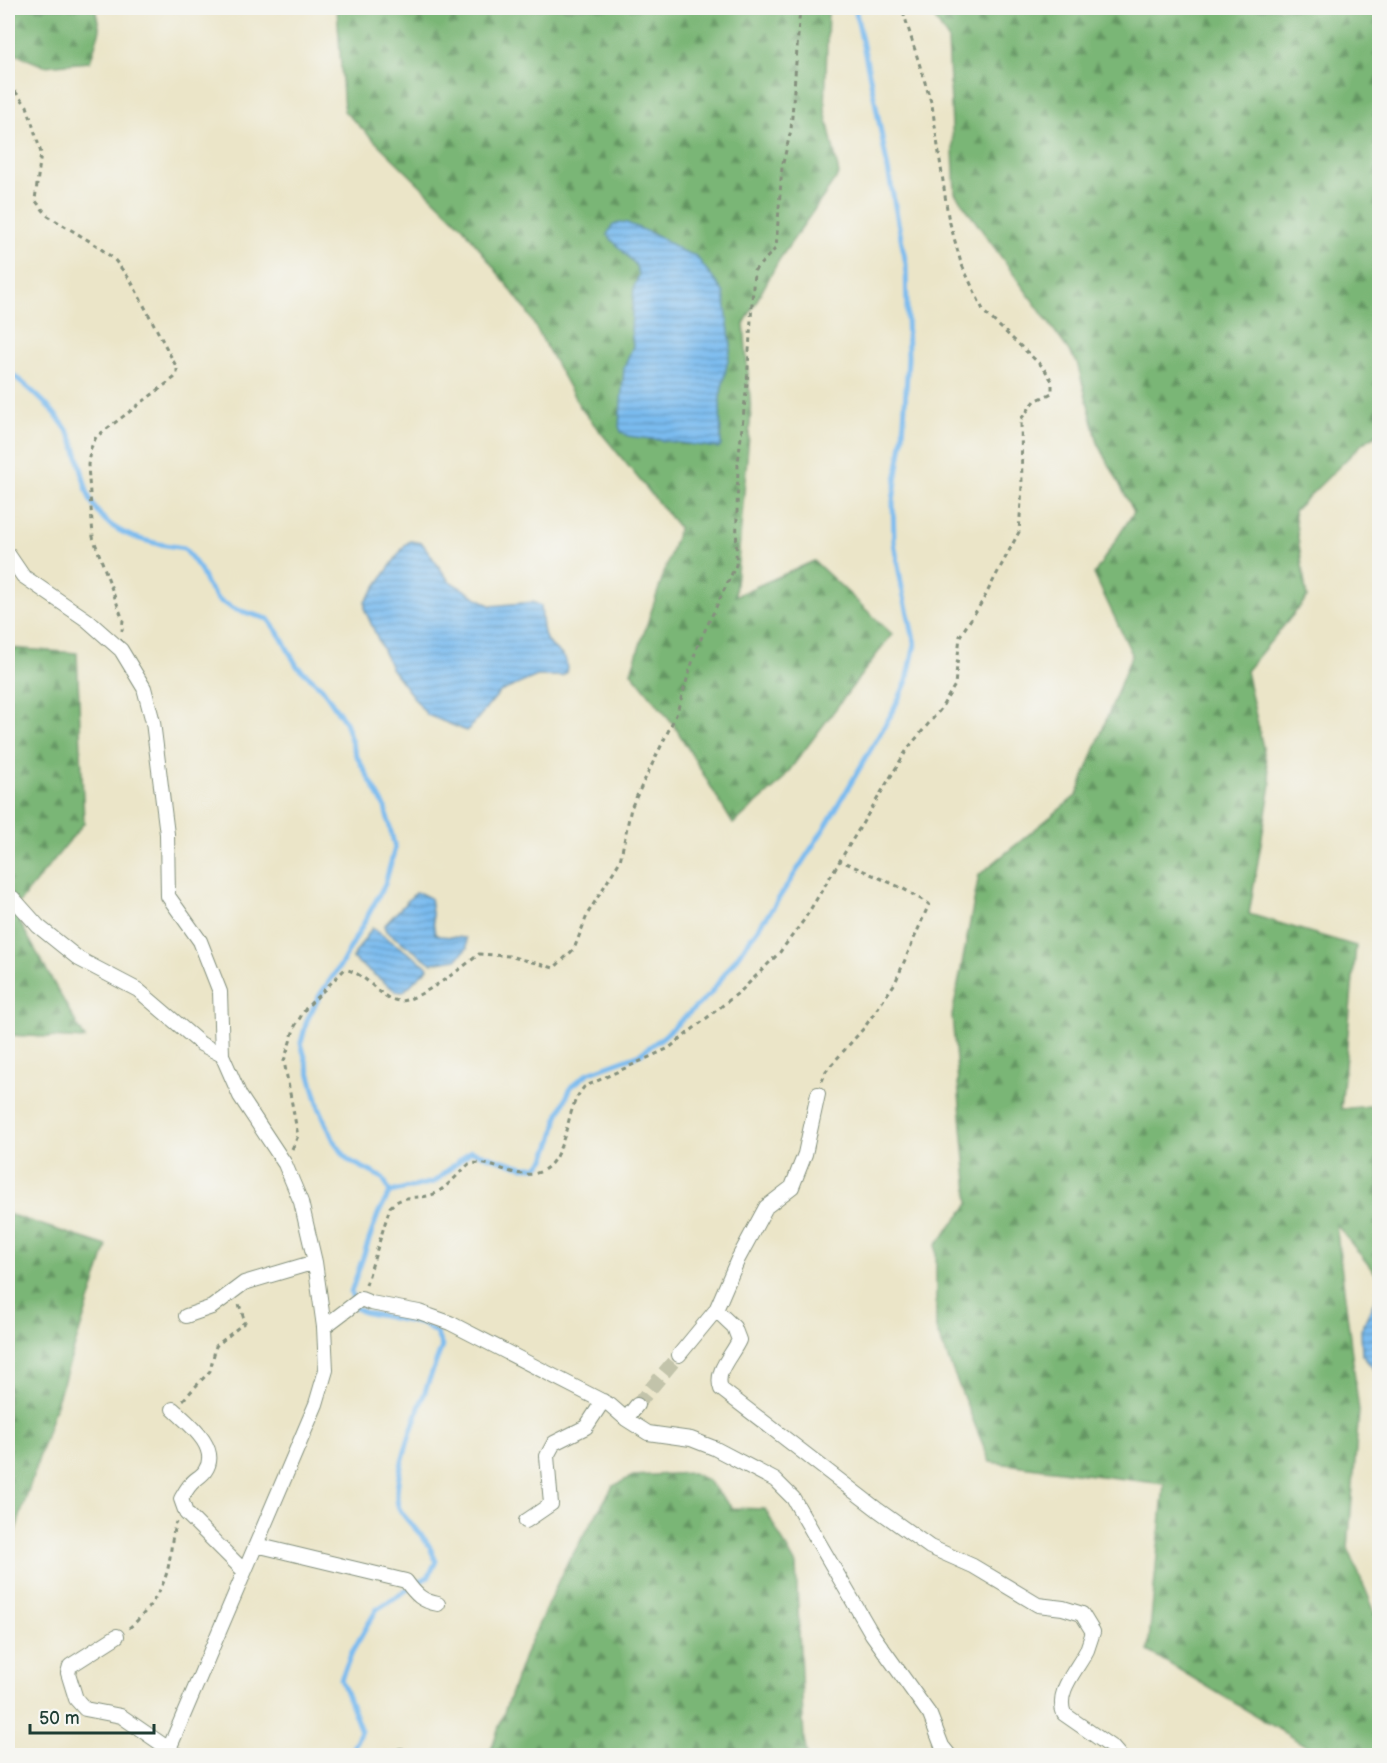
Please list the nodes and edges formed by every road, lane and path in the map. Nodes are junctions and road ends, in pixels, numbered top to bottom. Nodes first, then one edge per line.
1 (800, 8) edge
2 (902, 8) edge
3 (8, 86) edge
4 (8, 554) edge
5 (120, 650) junction
6 (839, 860) junction
7 (8, 895) edge
8 (222, 1055) junction
9 (818, 1094) joint
10 (285, 1164) junction
11 (315, 1262) junction
12 (232, 1292) junction
13 (361, 1299) junction
14 (716, 1310) junction
15 (186, 1316) dead end
16 (324, 1327) junction
17 (679, 1355) tunnel mouth
18 (603, 1401) junction
19 (638, 1405) tunnel mouth
20 (173, 1409) joint
21 (626, 1419) junction
22 (186, 1513) junction
23 (526, 1521) dead end
24 (256, 1545) junction
25 (244, 1571) junction
26 (438, 1604) dead end
27 (117, 1636) joint
28 (171, 1753) edge
29 (950, 1755) edge
30 (1120, 1755) edge

1 - 10 path
2 - 6 path
3 - 5 path
4 - 5 street
5 - 8 street
6 - 9 path
6 - 13 path
7 - 8 street
8 - 10 street
9 - 14 street
10 - 11 street
11 - 12 street
11 - 16 street
12 - 15 street
12 - 20 path
13 - 16 street
13 - 18 street
14 - 17 street
14 - 30 street
16 - 24 street
18 - 21 street
18 - 23 street
19 - 21 street
20 - 22 street
21 - 29 street
22 - 25 street
22 - 27 path
24 - 25 street
24 - 26 street
25 - 28 street
27 - 28 street

